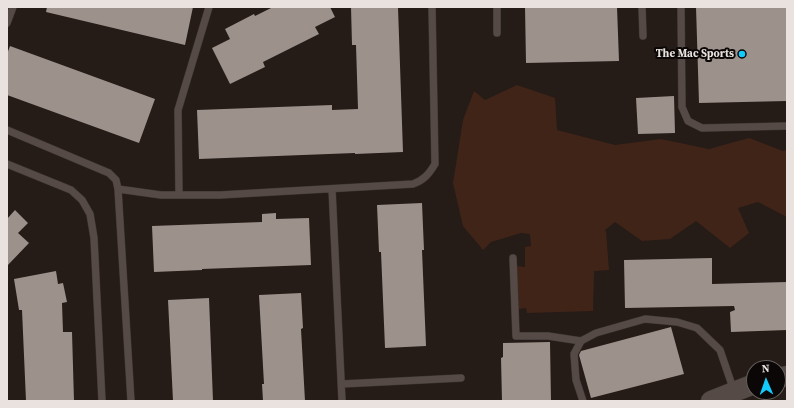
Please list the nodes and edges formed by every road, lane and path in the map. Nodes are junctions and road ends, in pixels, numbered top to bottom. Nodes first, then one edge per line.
1 (13, 7) edge
2 (209, 7) edge
3 (432, 7) edge
4 (497, 7) edge
5 (642, 7) edge
6 (681, 7) edge
7 (7, 22) edge
8 (497, 33) dead end
9 (643, 36) dead end
10 (787, 126) edge
11 (7, 130) edge
12 (7, 164) edge
13 (118, 189) junction
14 (332, 189) junction
15 (179, 195) junction
16 (513, 258) dead end
17 (581, 341) junction
18 (461, 378) dead end
19 (342, 384) junction
20 (746, 387) edge
21 (734, 392) junction
22 (102, 401) edge
23 (131, 401) edge
24 (342, 401) edge
25 (583, 401) edge
26 (711, 401) edge

1 - 7 lane
2 - 15 lane
3 - 14 lane
4 - 8 lane
5 - 9 lane
6 - 10 lane
11 - 13 lane
12 - 22 lane
13 - 15 lane
13 - 23 lane
14 - 15 lane
14 - 19 lane
16 - 17 lane
17 - 21 lane
17 - 25 lane
18 - 19 lane
19 - 24 lane
20 - 21 street
21 - 26 street

